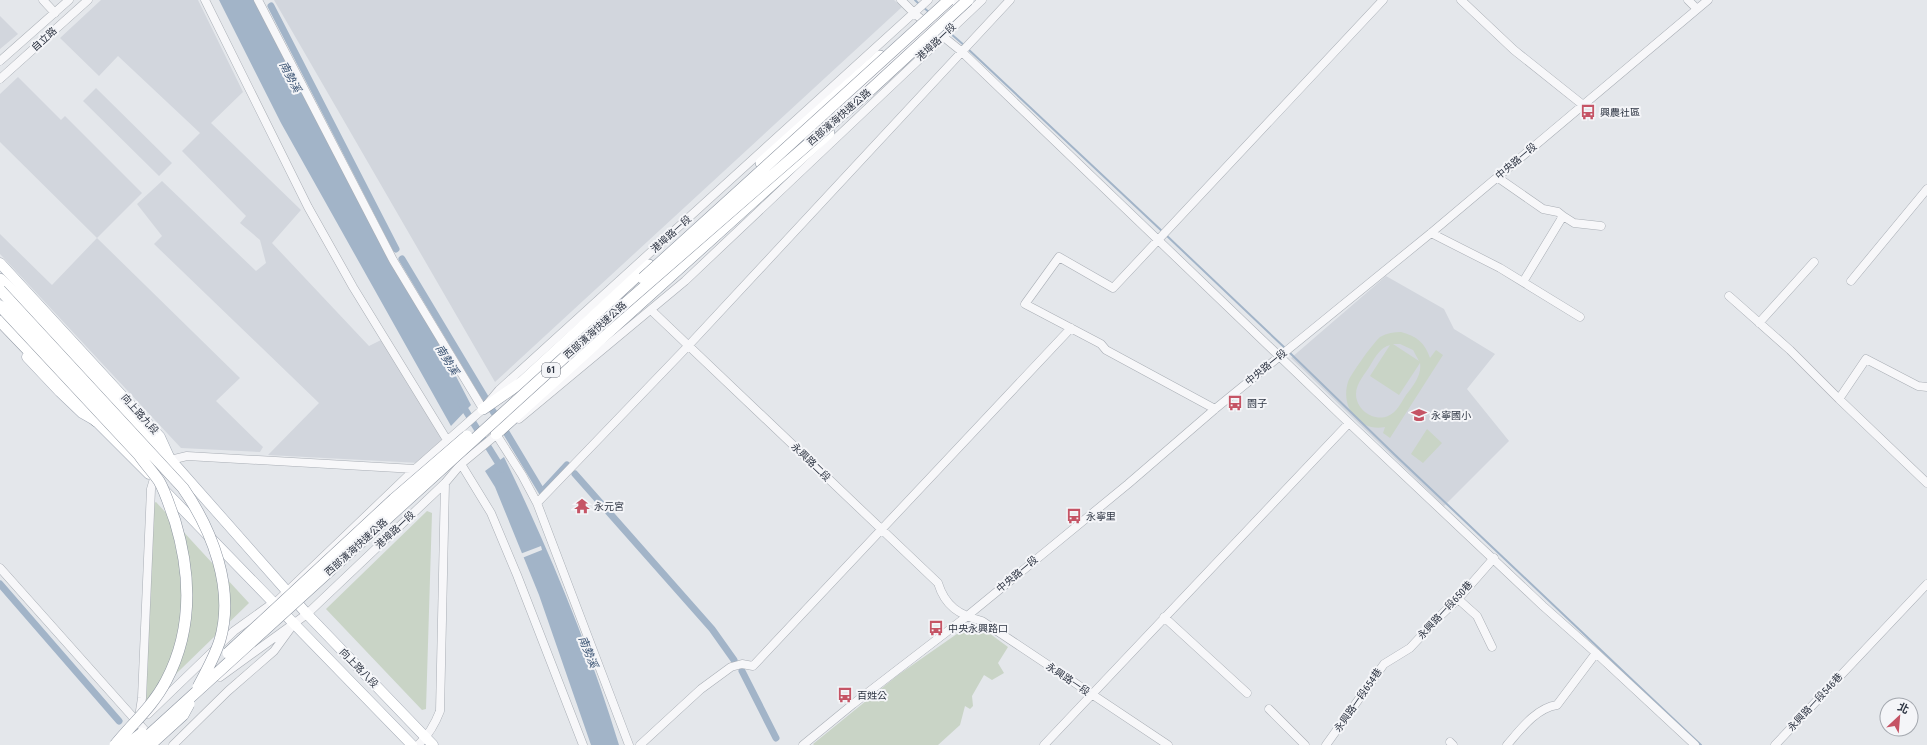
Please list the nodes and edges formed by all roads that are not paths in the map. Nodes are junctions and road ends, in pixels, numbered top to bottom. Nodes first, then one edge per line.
1 (43, 0) edge
2 (69, 0) edge
3 (88, 0) edge
4 (205, 0) edge
5 (258, 0) edge
6 (902, 0) edge
7 (928, 0) edge
8 (949, 0) edge
9 (959, 0) edge
10 (968, 0) edge
11 (982, 0) edge
12 (1010, 0) edge
13 (1383, 0) edge
14 (1461, 0) edge
15 (1688, 0) edge
16 (1708, 0) edge
17 (1697, 9) junction
18 (55, 13) junction
19 (914, 14) junction
20 (931, 25) junction
21 (915, 31) junction
22 (943, 36) junction
23 (961, 50) junction
24 (0, 61) edge
25 (0, 79) edge
26 (867, 93) junction
27 (1583, 105) junction
28 (1497, 178) junction
29 (1927, 188) edge
30 (1563, 216) junction
31 (1601, 226) dead end
32 (1431, 232) junction
33 (1158, 238) junction
34 (1814, 262) dead end
35 (0, 263) edge
36 (1851, 281) dead end
37 (1523, 282) junction
38 (0, 283) edge
39 (1729, 296) dead end
40 (0, 297) edge
41 (0, 306) edge
42 (651, 310) junction
43 (1580, 317) dead end
44 (0, 320) edge
45 (1759, 323) junction
46 (0, 327) edge
47 (1071, 328) junction
48 (689, 345) junction
49 (1280, 356) junction
50 (74, 375) junction
51 (543, 381) junction
52 (1927, 387) edge
53 (1839, 400) junction
54 (1215, 408) junction
55 (483, 409) junction
56 (96, 421) junction
57 (1349, 423) junction
58 (496, 434) junction
59 (447, 440) junction
60 (170, 459) junction
61 (462, 464) junction
62 (415, 469) junction
63 (153, 479) junction
64 (445, 483) junction
65 (1927, 483) edge
66 (537, 503) junction
67 (881, 529) junction
68 (1494, 558) junction
69 (0, 568) edge
70 (1927, 584) edge
71 (286, 590) junction
72 (1458, 599) junction
73 (273, 603) junction
74 (307, 614) junction
75 (966, 617) junction
76 (1164, 617) junction
77 (293, 624) junction
78 (1492, 647) dead end
79 (1596, 653) junction
80 (1394, 658) joint
81 (207, 686) junction
82 (1247, 693) dead end
83 (1092, 695) junction
84 (1268, 709) dead end
85 (138, 724) junction
86 (151, 742) edge
87 (426, 743) edge
88 (115, 745) edge
89 (127, 745) edge
90 (138, 745) edge
91 (144, 745) edge
92 (158, 745) edge
93 (174, 745) edge
94 (412, 745) edge
95 (440, 745) edge
96 (583, 745) edge
97 (629, 745) edge
98 (640, 745) edge
99 (803, 745) edge
100 (1044, 745) edge
101 (1168, 745) edge
102 (1305, 745) edge
103 (1326, 745) edge
104 (1507, 745) edge
105 (1695, 745) edge
106 (1775, 745) edge

1 - 18 street
2 - 18 street, 自立路
3 - 25 street, 自立路
4 - 59 street
5 - 55 street
6 - 19 street
7 - 19 street, 港埠路一段
8 - 21 highway, 西部濱海快速公路 / 61, bridge
9 - 20 street, 港埠路一段
10 - 26 highway, 西部濱海快速公路 / 61, bridge
11 - 22 street, 港埠路一段
12 - 23 street
13 - 33 street
14 - 27 street
15 - 17 street
16 - 17 street, 中央路一段
17 - 27 street, 中央路一段
18 - 24 street, 自立路
19 - 20 street
19 - 55 street, 港埠路一段
20 - 22 street
20 - 51 street, 港埠路一段
21 - 55 highway, bridge
21 - 89 highway, 西部濱海快速公路 / 61, bridge
22 - 23 street
22 - 42 street, 港埠路一段
23 - 33 street
23 - 48 street
26 - 58 highway, bridge
26 - 90 highway, 西部濱海快速公路 / 61, bridge
27 - 28 street, 中央路一段
28 - 30 street
28 - 32 street, 中央路一段
29 - 36 street
30 - 31 street
30 - 37 street
32 - 37 street
32 - 49 street, 中央路一段
33 - 47 street
33 - 49 street
34 - 45 street
35 - 60 main road, 向上路九段
37 - 43 street
38 - 60 highway
38 - 86 highway, bridge
39 - 45 street
40 - 50 main road
41 - 88 highway, bridge
42 - 48 street, 永興路二段
42 - 58 street, 港埠路一段
44 - 56 highway
45 - 53 street
46 - 56 main road
47 - 54 street
47 - 67 street
48 - 66 street
48 - 67 street, 永興路二段
49 - 54 street, 中央路一段
49 - 57 street
50 - 56 main road
50 - 60 main road
51 - 58 street, 港埠路一段
51 - 62 street, 港埠路一段
52 - 53 street
53 - 65 street
54 - 75 street, 中央路一段
55 - 59 street, 港埠路一段
56 - 63 main road
57 - 68 street
57 - 76 street
58 - 61 street, 港埠路一段
58 - 66 street
59 - 62 street, 港埠路一段
60 - 62 street
60 - 63 street
60 - 71 main road, 向上路九段
61 - 64 street, 港埠路一段
61 - 96 street
62 - 71 street, 港埠路一段
63 - 73 main road
63 - 85 street
64 - 74 street, 港埠路一段
64 - 87 street
66 - 97 street
67 - 75 street, 永興路二段
67 - 98 street
68 - 72 street, 永興路一段650巷
68 - 79 street
69 - 85 street
70 - 106 street, 永興路一段546巷
71 - 73 street, 港埠路一段
71 - 74 main road, 向上路八段
72 - 78 street
72 - 80 street, 永興路一段650巷
73 - 77 main road, 向上路八段
73 - 81 street, 港埠路一段
73 - 85 street, 港埠路一段
74 - 77 street, 港埠路一段
74 - 87 main road, 向上路八段
75 - 83 street, 永興路一段
75 - 99 street, 中央路一段
76 - 82 street
76 - 83 street
77 - 81 street, 港埠路一段
77 - 93 street, 港埠路一段
77 - 94 main road, 向上路八段
79 - 104 street
79 - 105 street
80 - 103 street, 永興路一段654巷
81 - 86 street, 港埠路一段
83 - 100 street
83 - 101 street, 永興路一段
84 - 102 street
85 - 86 street
85 - 88 street, 港埠路一段
86 - 91 street, 港埠路一段
86 - 92 street
87 - 95 street

